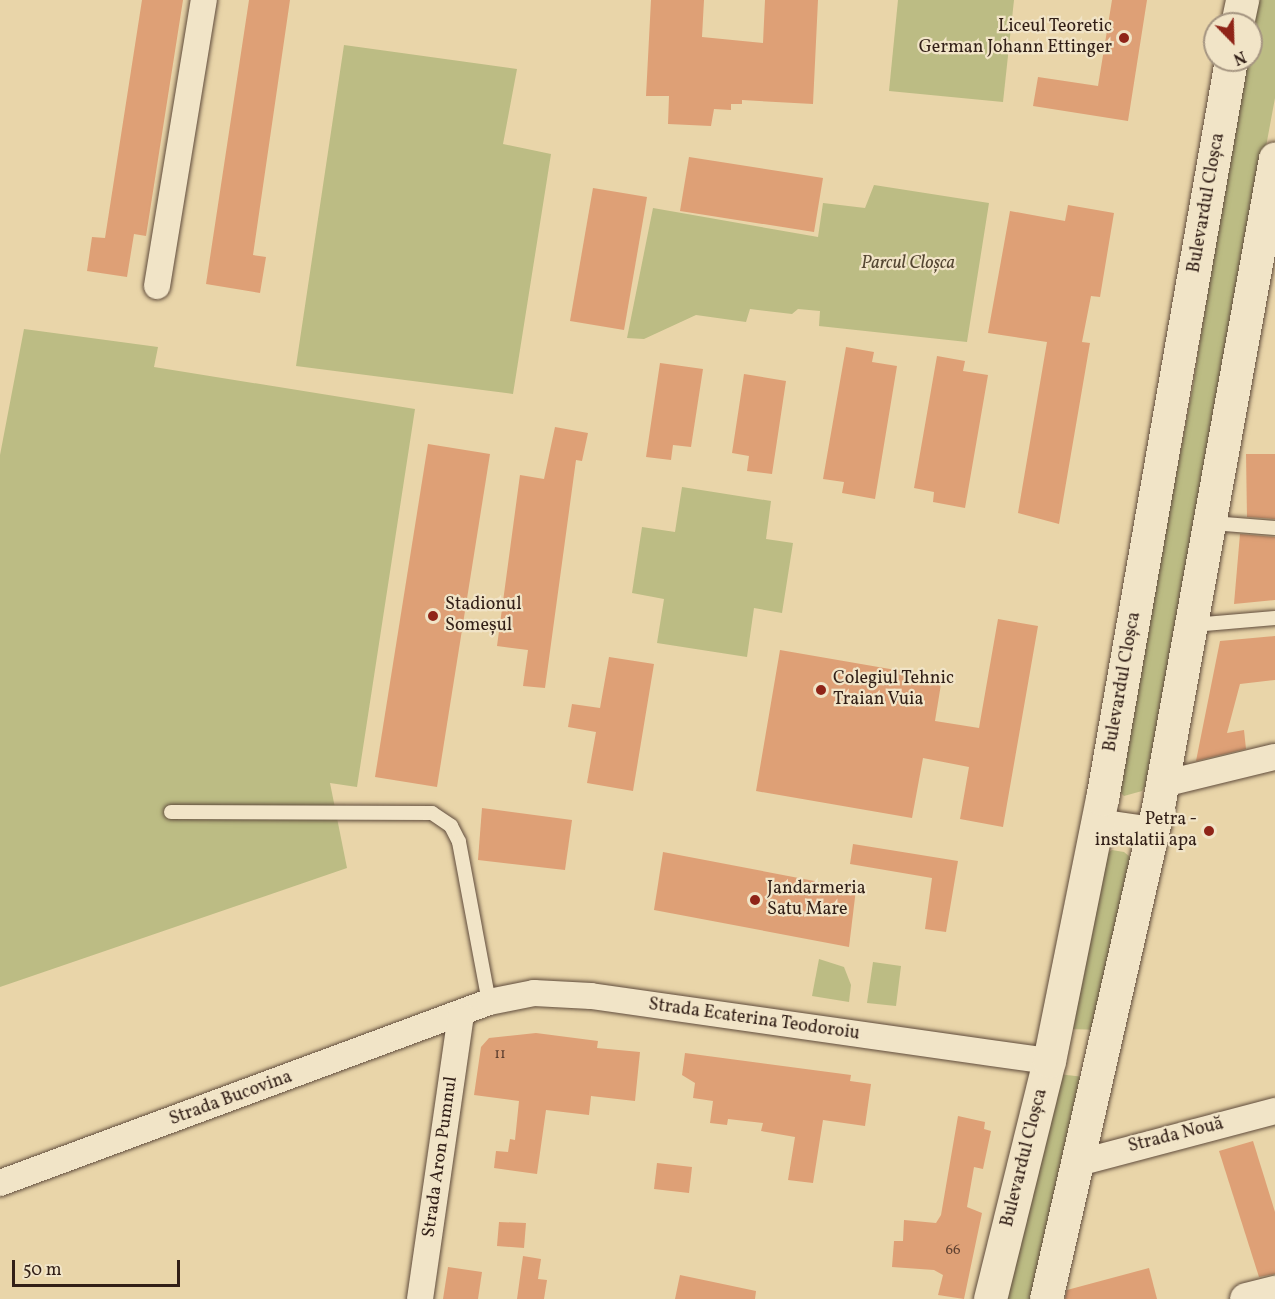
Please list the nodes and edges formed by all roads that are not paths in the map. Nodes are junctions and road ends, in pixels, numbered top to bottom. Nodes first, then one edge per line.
1 (204, 0) edge
2 (1229, 72) edge
3 (1275, 158) edge
4 (157, 286) dead end
5 (1212, 523) junction
6 (1275, 528) edge
7 (1275, 618) edge
8 (1193, 625) junction
9 (1275, 757) edge
10 (1163, 784) junction
11 (171, 812) dead end
12 (1098, 822) junction
13 (1153, 830) junction
14 (489, 1002) junction
15 (461, 1015) junction
16 (1049, 1061) junction
17 (1275, 1111) edge
18 (1078, 1162) junction
19 (0, 1183) edge
20 (1275, 1292) edge
21 (420, 1299) edge
22 (990, 1299) edge
23 (1046, 1299) edge
24 (1246, 1299) edge

1 - 4 street
2 - 12 main road, Bulevardul Cloșca
3 - 5 main road
5 - 6 lane
5 - 8 main road
7 - 8 lane
8 - 10 main road
9 - 10 street
10 - 13 main road
11 - 14 lane
12 - 13 street
12 - 16 main road, Bulevardul Cloșca
13 - 18 main road
14 - 15 street, Strada Ecaterina Teodoroiu
14 - 16 street, Strada Ecaterina Teodoroiu
15 - 19 street, Strada Bucovina
15 - 21 street, Strada Aron Pumnul
16 - 22 main road, Bulevardul Cloșca
17 - 18 street, Strada Nouă
18 - 23 main road
20 - 24 main road

